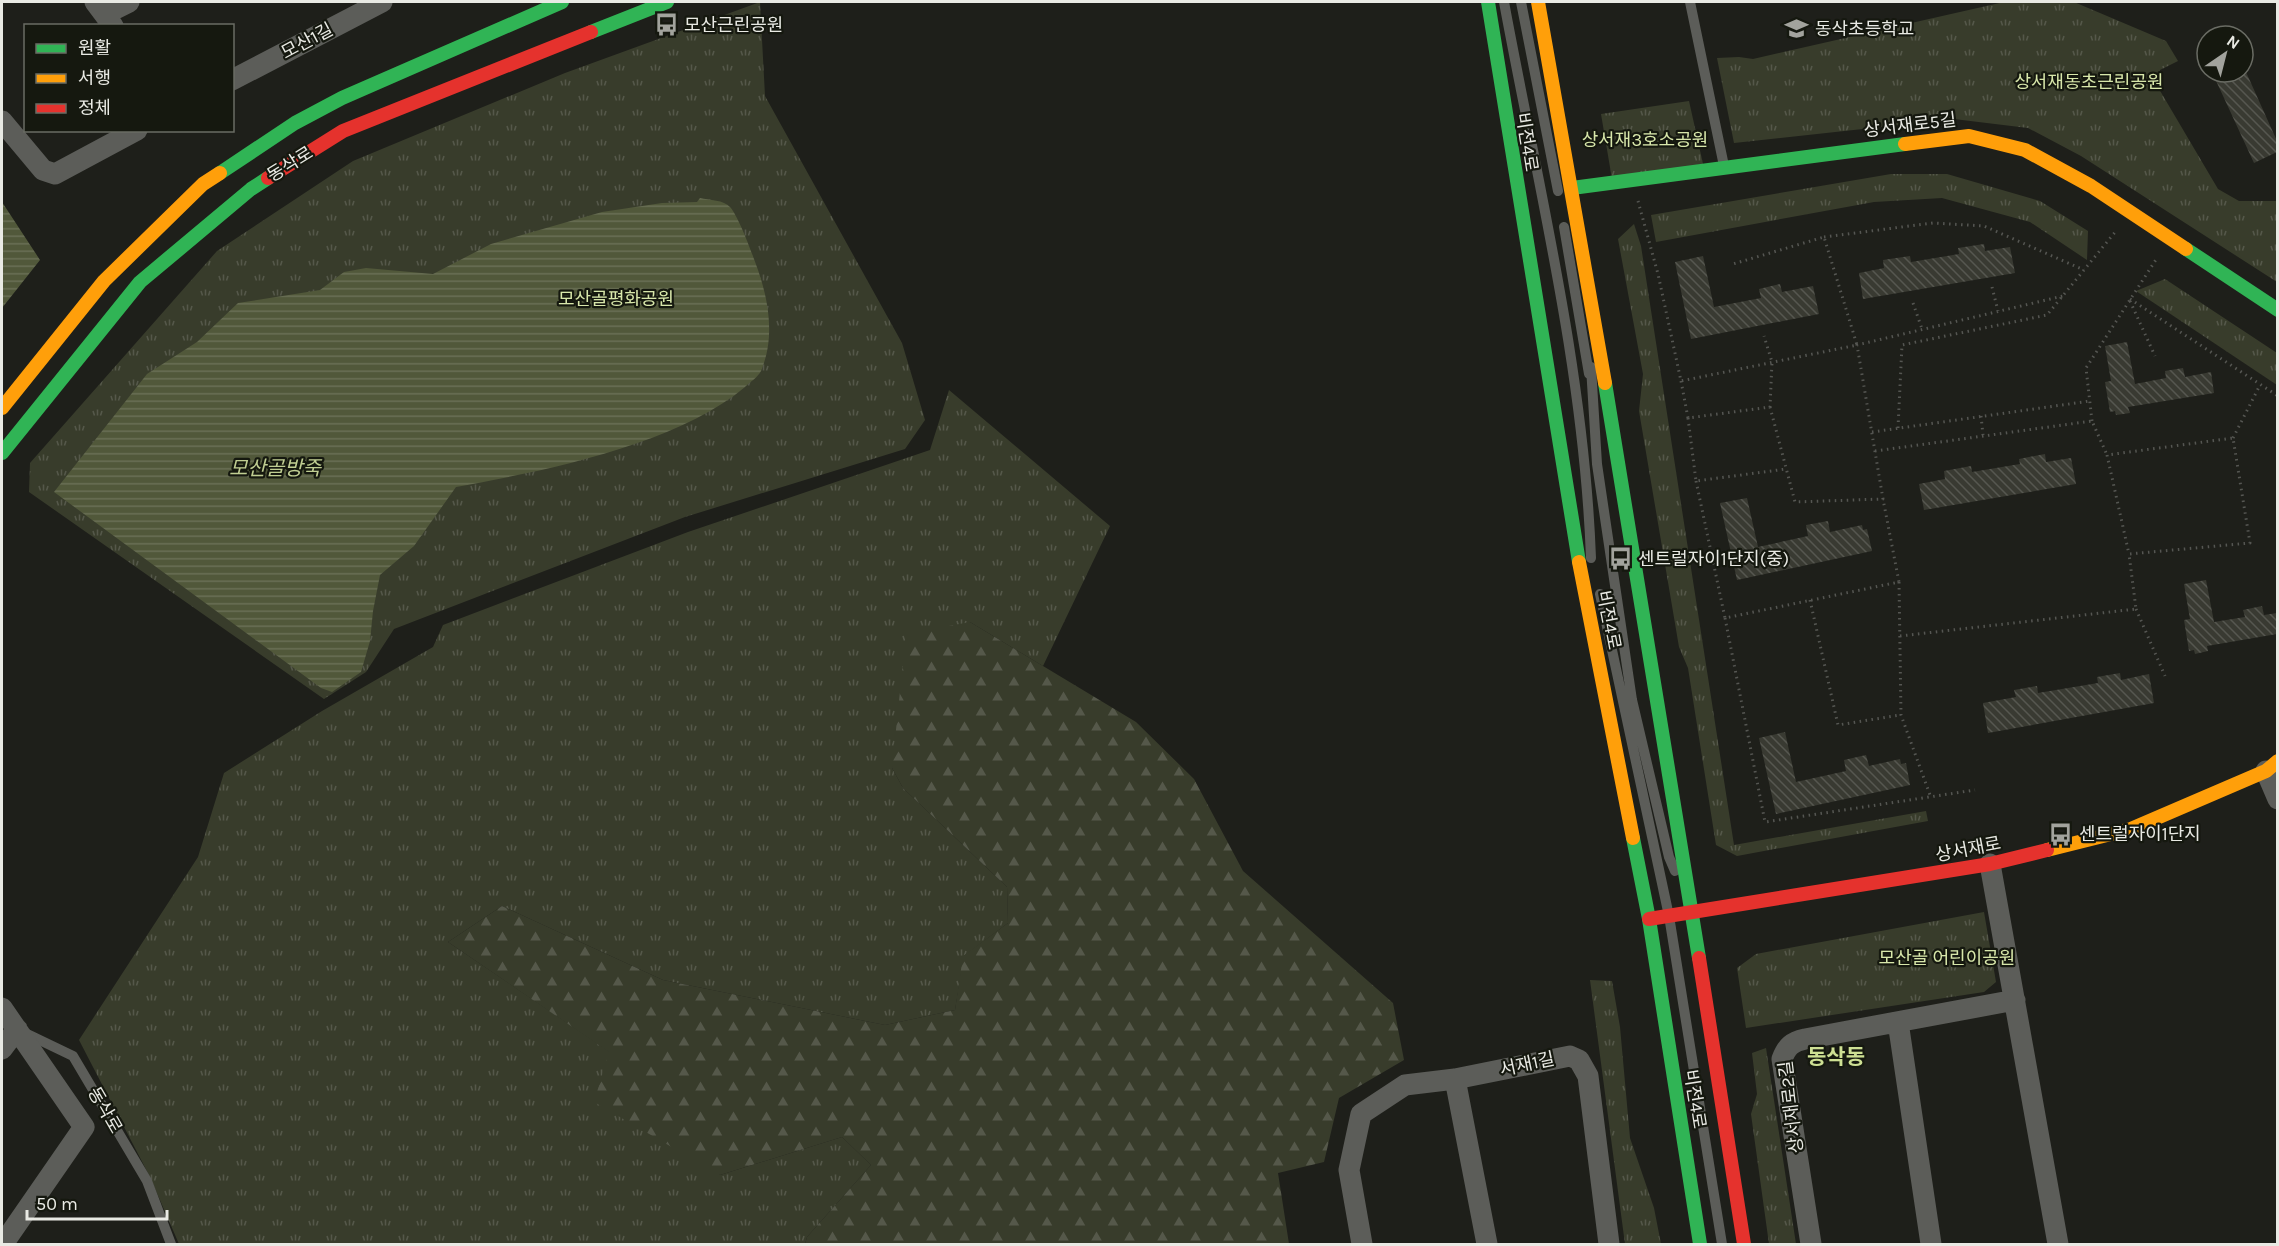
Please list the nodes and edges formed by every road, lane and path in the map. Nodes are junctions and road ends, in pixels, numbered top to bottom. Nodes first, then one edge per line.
1 (129, 2) edge
2 (382, 2) edge
3 (562, 2) edge
4 (667, 2) edge
5 (1488, 2) edge
6 (1504, 2) edge
7 (1521, 2) edge
8 (1538, 2) edge
9 (1690, 2) edge
10 (531, 7) edge
11 (104, 14) edge
12 (544, 40) junction
13 (234, 79) edge
14 (2, 121) edge
15 (133, 132) edge
16 (1724, 167) junction
17 (1631, 180) junction
18 (1572, 188) junction
19 (2131, 213) junction
20 (1824, 237) junction
21 (2170, 238) junction
22 (1733, 264) dead end
23 (2084, 270) junction
24 (1992, 287) dead end
25 (2063, 296) junction
26 (2130, 299) junction
27 (1912, 303) dead end
28 (1592, 308) junction
29 (2277, 310) edge
30 (1998, 311) junction
31 (1922, 329) junction
32 (1764, 336) dead end
33 (1857, 345) junction
34 (2154, 356) dead end
35 (1772, 362) junction
36 (1590, 381) junction
37 (1681, 381) junction
38 (2260, 385) junction
39 (2277, 396) edge
40 (2090, 401) junction
41 (1770, 407) junction
42 (2, 408) edge
43 (1981, 416) junction
44 (1688, 418) junction
45 (2092, 421) junction
46 (1898, 428) junction
47 (1871, 432) junction
48 (1983, 436) junction
49 (2233, 438) junction
50 (1875, 451) junction
51 (2, 453) edge
52 (2107, 455) junction
53 (1786, 469) junction
54 (1696, 481) junction
55 (1883, 499) junction
56 (2129, 554) junction
57 (1591, 556) junction
58 (1594, 567) dead end
59 (1596, 579) dead end
60 (1899, 582) junction
61 (1810, 600) junction
62 (2136, 609) junction
63 (1589, 610) junction
64 (1725, 618) junction
65 (1900, 636) junction
66 (2165, 676) dead end
67 (1901, 715) junction
68 (2272, 766) edge
69 (1975, 790) dead end
70 (1930, 795) junction
71 (2277, 799) edge
72 (1990, 864) junction
73 (1681, 914) junction
74 (1649, 919) junction
75 (2015, 1000) junction
76 (2, 1008) edge
77 (1898, 1022) junction
78 (17, 1029) junction
79 (2, 1049) edge
80 (1455, 1079) junction
81 (3, 1245) edge
82 (171, 1245) edge
83 (1362, 1245) edge
84 (1487, 1245) edge
85 (1609, 1245) edge
86 (1700, 1245) edge
87 (1722, 1245) edge
88 (1734, 1245) edge
89 (1744, 1245) edge
90 (1811, 1245) edge
91 (1931, 1245) edge
92 (2058, 1245) edge

1 - 11 street
2 - 13 street, 모산1길
3 - 10 main road, 동삭로
4 - 12 main road, 동삭로
5 - 63 main road, 비전4로
6 - 57 lane
7 - 36 lane
8 - 18 main road, 비전4로
9 - 16 lane
10 - 12 main road
10 - 42 main road, 동삭로
12 - 51 main road, 동삭로
14 - 15 street
16 - 17 main road, 상서재로5길
16 - 19 main road, 상서재로5길
17 - 18 main road, 상서재로5길
17 - 37 path
18 - 28 main road, 비전4로
19 - 21 main road, 상서재로5길
19 - 23 path
20 - 22 path
20 - 23 path
20 - 33 path
21 - 26 path
21 - 29 main road, 상서재로5길
23 - 25 path
24 - 30 path
25 - 30 path
25 - 46 path
26 - 34 path
26 - 38 path
26 - 40 path
27 - 31 path
28 - 36 lane
28 - 73 main road, 비전4로
30 - 31 path
31 - 33 path
32 - 35 path
33 - 35 path
33 - 47 path
35 - 37 path
35 - 41 path
36 - 73 lane
37 - 44 path
38 - 39 path
38 - 49 path
40 - 43 path
40 - 45 path
41 - 44 path
41 - 53 path
43 - 46 path
43 - 48 path
44 - 54 path
45 - 48 path
45 - 52 path
46 - 47 path
47 - 50 path
48 - 50 path
49 - 52 path
49 - 56 path
50 - 55 path
52 - 56 path
53 - 54 path
53 - 55 path
54 - 64 path
55 - 60 path
56 - 62 path
57 - 58 lane
57 - 63 lane
59 - 73 lane
60 - 61 path
60 - 65 path
61 - 64 path
61 - 67 path
62 - 65 path
62 - 66 path
63 - 74 main road, 비전4로
64 - 70 path
65 - 67 path
67 - 70 path
68 - 71 street
68 - 72 main road, 상서재로
69 - 70 path
72 - 73 main road, 상서재로
72 - 75 street
73 - 74 main road, 상서재로
73 - 87 lane
73 - 88 lane
73 - 89 main road, 비전4로
74 - 86 main road, 비전4로
75 - 77 street, 상서재로2길
75 - 92 street
76 - 78 street, 동삭로
77 - 90 street, 상서재로2길
77 - 91 street
78 - 79 street
78 - 81 street
78 - 82 lane, 동삭로
80 - 83 street
80 - 84 street
80 - 85 street, 서재1길

